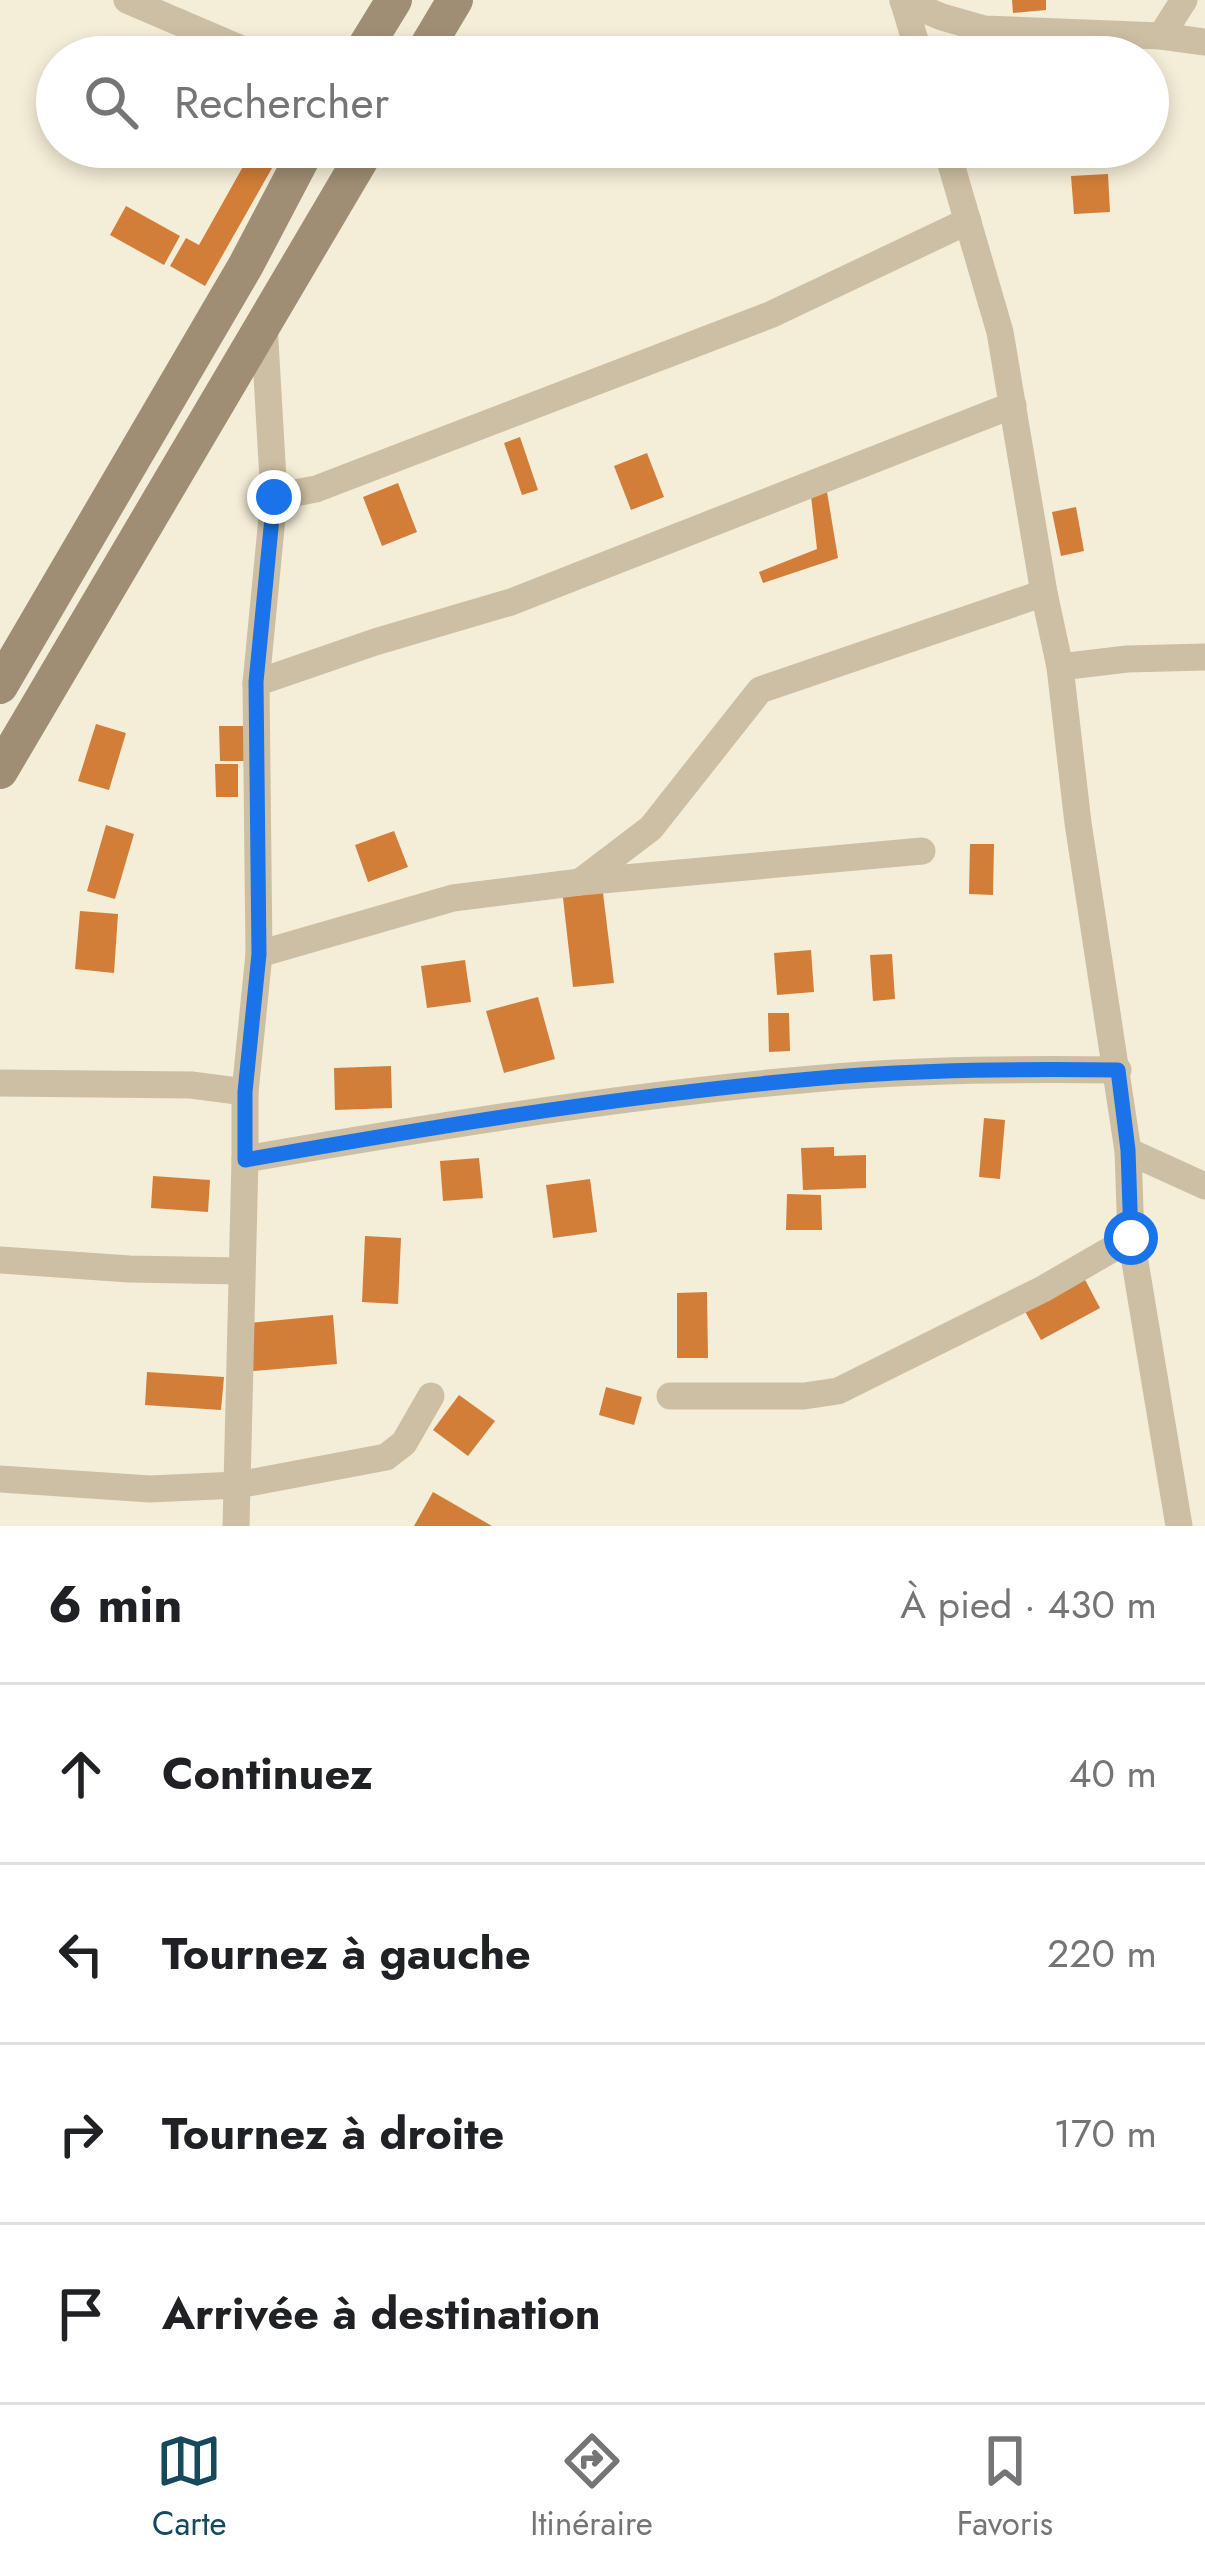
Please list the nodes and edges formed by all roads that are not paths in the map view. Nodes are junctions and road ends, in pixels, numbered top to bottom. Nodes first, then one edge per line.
1 (127, 0) edge
2 (394, 0) edge
3 (455, 0) edge
4 (1184, 0) edge
5 (903, 1) edge
6 (211, 36) edge
7 (372, 36) edge
8 (434, 36) edge
9 (914, 36) edge
10 (1161, 36) joint
11 (1169, 37) edge
12 (1205, 42) edge
13 (297, 168) edge
14 (356, 168) edge
15 (952, 168) edge
16 (968, 221) junction
17 (264, 324) junction
18 (1013, 405) junction
19 (274, 497) junction
20 (1044, 593) junction
21 (13, 639) edge
22 (1205, 657) edge
23 (1060, 667) junction
24 (256, 682) junction
25 (0, 686) edge
26 (0, 771) edge
27 (922, 851) dead end
28 (580, 882) junction
29 (259, 954) junction
30 (1118, 1070) junction
31 (0, 1084) edge
32 (245, 1092) junction
33 (1128, 1150) junction
34 (245, 1160) junction
35 (1205, 1186) edge
36 (1131, 1238) junction
37 (0, 1260) edge
38 (241, 1271) junction
39 (431, 1396) dead end
40 (670, 1396) dead end
41 (0, 1479) edge
42 (238, 1485) junction
43 (236, 1526) edge
44 (1179, 1526) edge

1 - 6 street
2 - 7 street
3 - 8 street
4 - 10 street
5 - 9 street
5 - 10 street
11 - 12 street
13 - 21 street
14 - 17 street
15 - 16 street
16 - 18 street
16 - 19 street
17 - 19 street
17 - 26 street
18 - 20 street
18 - 24 street
19 - 24 street
20 - 23 street
20 - 28 street
21 - 25 street
22 - 23 street
23 - 30 street
24 - 29 street
27 - 28 street
28 - 29 street
29 - 32 street
30 - 33 street
30 - 34 street
31 - 32 street
32 - 34 street
33 - 35 street
33 - 36 street
34 - 38 street
36 - 40 street
36 - 44 street
37 - 38 street
38 - 42 street
39 - 42 street
41 - 42 street
42 - 43 street

